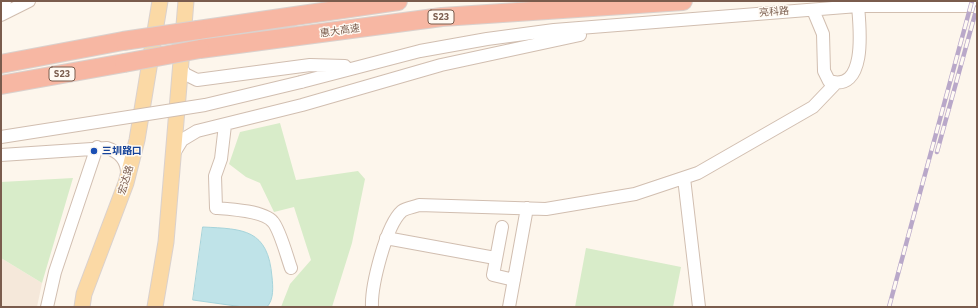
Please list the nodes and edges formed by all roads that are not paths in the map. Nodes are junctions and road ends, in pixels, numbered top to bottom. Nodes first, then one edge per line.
1 (4, 1) edge
2 (30, 1) edge
3 (160, 1) edge
4 (186, 1) edge
5 (398, 1) edge
6 (683, 1) edge
7 (1, 3) edge
8 (858, 6) junction
9 (977, 6) edge
10 (813, 10) junction
11 (1, 15) edge
12 (620, 26) junction
13 (2, 64) edge
14 (180, 66) junction
15 (358, 67) junction
16 (836, 83) junction
17 (6, 87) edge
18 (225, 125) junction
19 (1, 138) edge
20 (97, 147) junction
21 (1, 155) edge
22 (172, 163) junction
23 (684, 178) junction
24 (126, 183) junction
25 (527, 208) junction
26 (502, 227) dead end
27 (386, 238) junction
28 (495, 258) junction
29 (291, 268) dead end
30 (514, 280) junction
31 (47, 307) edge
32 (82, 307) edge
33 (155, 307) edge
34 (372, 307) edge
35 (509, 307) edge
36 (699, 307) edge

1 - 7 street
2 - 11 street
3 - 24 main road, 宏达路
4 - 14 main road
5 - 13 highway, S23, bridge
6 - 17 highway, 惠大高速 / S23, bridge
8 - 9 street, 亮科路
8 - 10 street, 亮科路
8 - 16 street
10 - 12 street, 亮科路
10 - 16 street
12 - 15 street
12 - 18 street
14 - 15 street
14 - 22 main road
15 - 19 street, bridge
16 - 23 street
18 - 22 street
18 - 29 street
20 - 21 street
20 - 24 street
20 - 31 street
22 - 33 main road
23 - 25 street
23 - 36 street
24 - 32 main road, 宏达路
25 - 27 street
25 - 30 street
26 - 28 street
27 - 28 street
27 - 34 street
28 - 30 street
30 - 35 street

